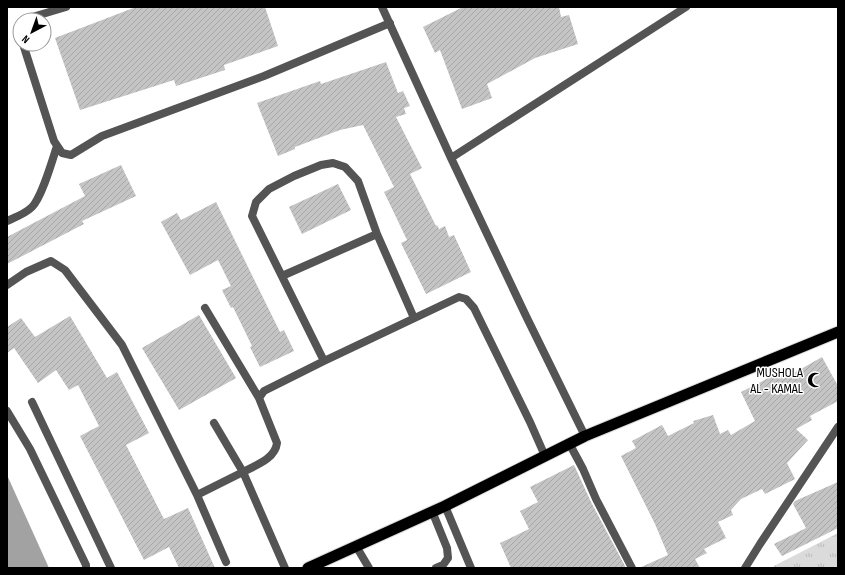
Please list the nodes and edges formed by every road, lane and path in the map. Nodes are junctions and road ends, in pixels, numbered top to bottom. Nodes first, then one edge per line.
1 (66, 7) edge
2 (382, 7) edge
3 (686, 7) edge
4 (49, 12) edge
5 (390, 23) junction
6 (25, 52) edge
7 (57, 146) junction
8 (451, 158) junction
9 (7, 221) edge
10 (377, 234) junction
11 (282, 276) junction
12 (7, 284) edge
13 (205, 308) dead end
14 (414, 318) junction
15 (838, 332) edge
16 (324, 361) junction
17 (259, 398) junction
18 (32, 402) dead end
19 (7, 411) edge
20 (214, 423) dead end
21 (838, 427) edge
22 (585, 436) junction
23 (569, 443) junction
24 (545, 456) junction
25 (243, 472) junction
26 (197, 495) junction
27 (445, 506) junction
28 (432, 511) junction
29 (356, 546) junction
30 (226, 562) dead end
31 (86, 568) edge
32 (111, 568) edge
33 (285, 568) edge
34 (308, 568) edge
35 (369, 568) edge
36 (436, 568) edge
37 (471, 568) edge
38 (632, 568) edge
39 (745, 568) edge

1 - 4 street
2 - 5 street
3 - 8 street
5 - 7 street
5 - 8 street
6 - 7 street
7 - 9 street
8 - 22 street
10 - 11 street
10 - 11 street
10 - 14 street
11 - 16 street
12 - 26 street
13 - 17 street
14 - 16 street
14 - 24 street
15 - 22 highway
16 - 17 street
17 - 25 street
18 - 32 street
19 - 31 street
20 - 25 street
21 - 39 street
22 - 23 highway
23 - 24 highway
23 - 38 street
24 - 27 highway
25 - 26 street
25 - 33 street
26 - 30 street
27 - 28 highway
27 - 37 street
28 - 29 highway
28 - 36 street
29 - 34 highway
29 - 35 street

